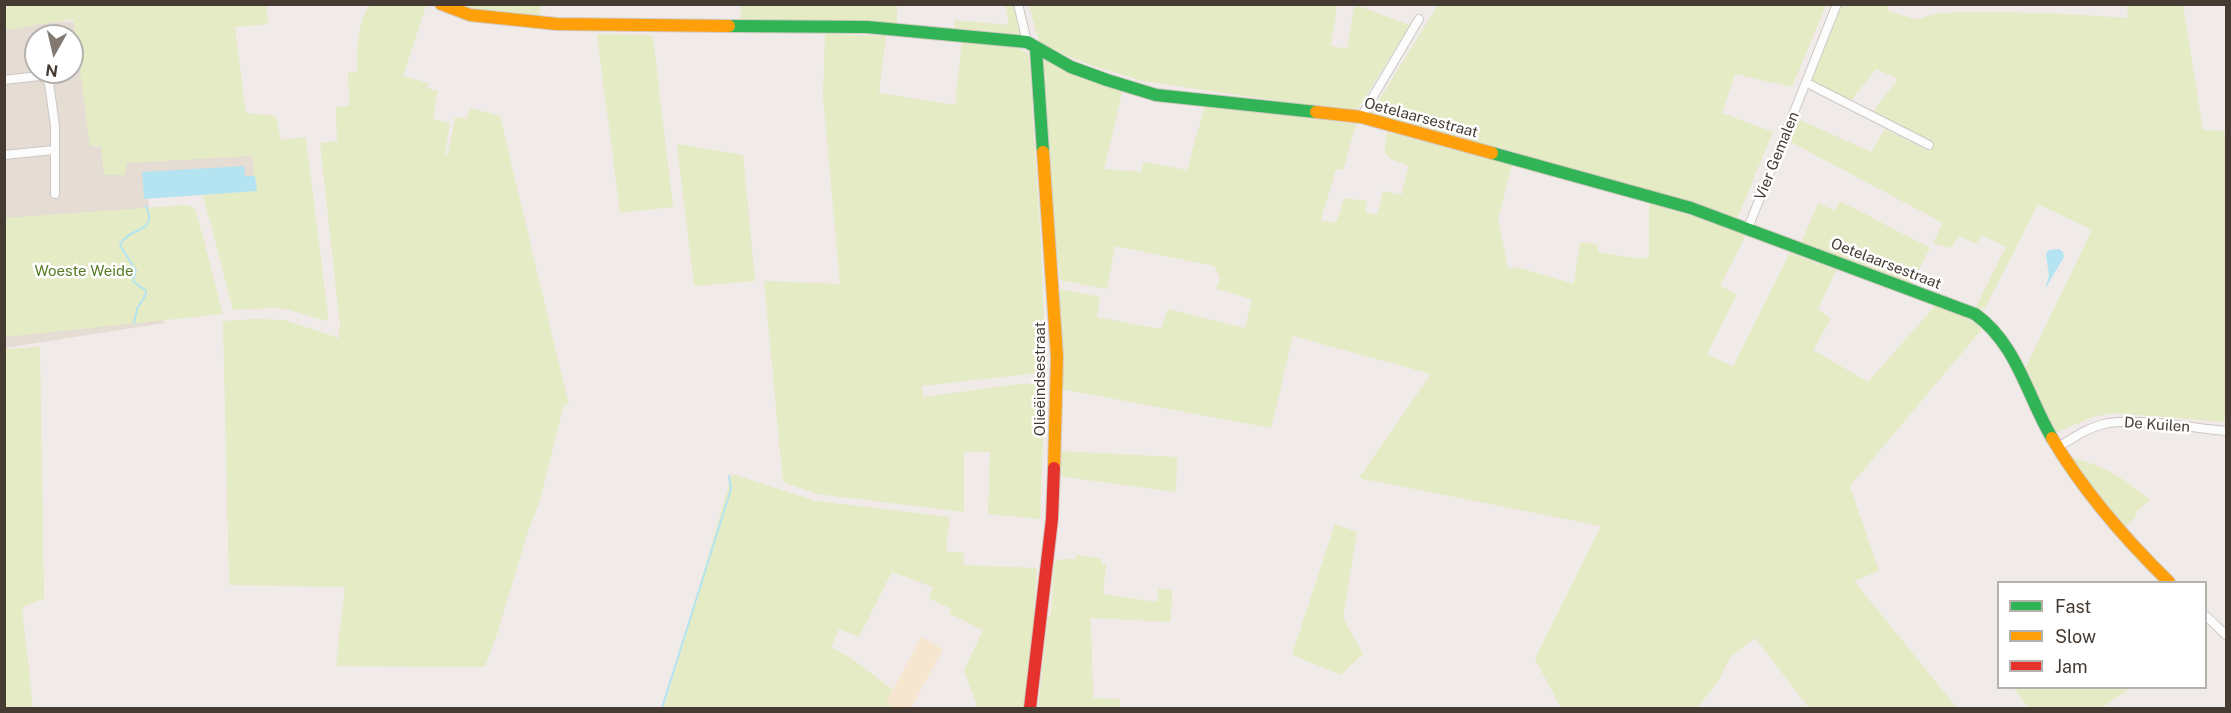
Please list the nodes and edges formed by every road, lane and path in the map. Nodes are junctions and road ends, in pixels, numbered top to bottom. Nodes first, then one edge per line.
1 (441, 4) edge
2 (1018, 4) edge
3 (1837, 4) edge
4 (1419, 19) dead end
5 (1032, 46) junction
6 (4, 80) edge
7 (1807, 83) junction
8 (1360, 117) junction
9 (1929, 145) dead end
10 (54, 150) junction
11 (4, 155) edge
12 (55, 194) dead end
13 (1748, 228) junction
14 (2226, 430) edge
15 (2058, 447) junction
16 (2168, 581) edge
17 (2207, 618) edge
18 (2226, 635) edge
19 (1030, 708) edge

1 - 5 street, Oetelaarsestraat
2 - 5 street
3 - 7 street, Vier Gemalen
4 - 8 street
5 - 8 street, Oetelaarsestraat
5 - 19 street, Olieëindsestraat
6 - 10 street
7 - 9 street
7 - 13 street, Vier Gemalen
8 - 13 street, Oetelaarsestraat
10 - 11 street
10 - 12 street
13 - 15 street, Oetelaarsestraat
14 - 15 street, De Kuilen
15 - 16 street, Oetelaarsestraat
17 - 18 street

